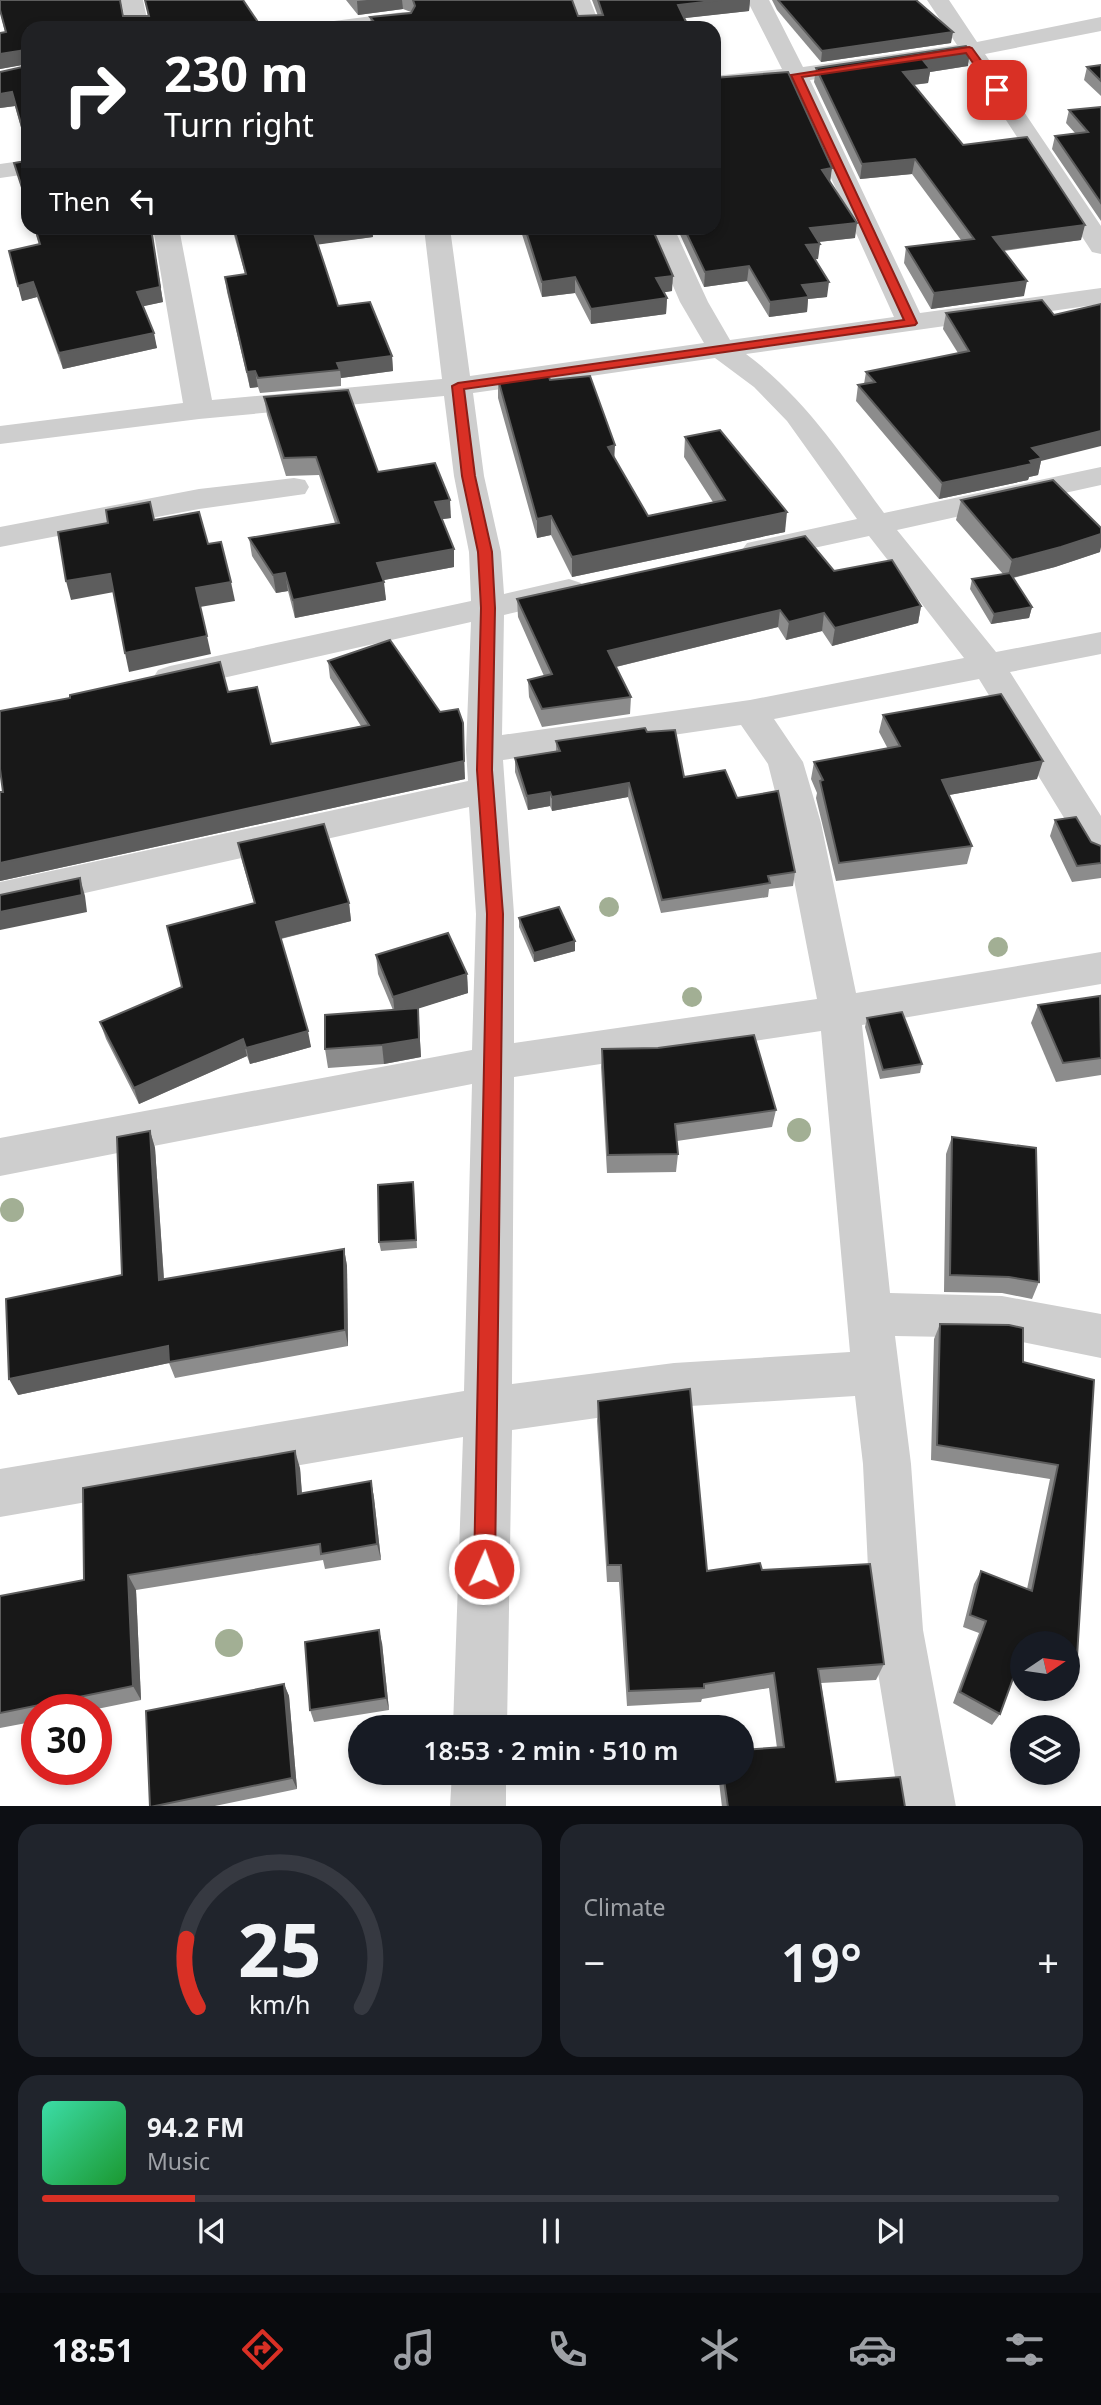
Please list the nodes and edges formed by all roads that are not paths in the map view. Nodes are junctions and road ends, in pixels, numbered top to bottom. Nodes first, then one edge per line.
1 (132, 0) edge
2 (579, 0) edge
3 (758, 0) edge
4 (938, 0) edge
5 (402, 16) edge
6 (136, 21) edge
7 (374, 21) edge
8 (587, 21) edge
9 (1101, 24) edge
10 (969, 50) junction
11 (796, 75) junction
12 (721, 82) edge
13 (21, 168) edge
14 (0, 171) edge
15 (167, 235) edge
16 (438, 235) edge
17 (664, 235) edge
18 (1101, 246) edge
19 (1101, 296) edge
20 (911, 323) junction
21 (722, 350) junction
22 (458, 386) junction
23 (199, 410) junction
24 (0, 435) edge
25 (1101, 476) edge
26 (294, 487) dead end
27 (877, 525) junction
28 (0, 537) edge
29 (729, 556) edge
30 (595, 585) edge
31 (488, 608) junction
32 (1101, 643) edge
33 (988, 665) junction
34 (147, 683) edge
35 (750, 712) junction
36 (485, 750) junction
37 (485, 790) junction
38 (1101, 847) edge
39 (0, 897) edge
40 (1101, 968) edge
41 (840, 1012) junction
42 (493, 1063) junction
43 (0, 1157) edge
44 (869, 1314) junction
45 (1101, 1336) edge
46 (875, 1373) junction
47 (488, 1410) junction
48 (0, 1493) edge
49 (480, 1715) edge
50 (479, 1785) edge
51 (478, 1806) edge
52 (928, 1806) edge

1 - 6 street
2 - 8 street
3 - 11 street
4 - 10 street
5 - 7 street
9 - 10 street
10 - 11 street
10 - 18 street
11 - 12 street
11 - 20 street
13 - 14 street
15 - 23 street
16 - 22 street
17 - 21 street
19 - 20 street
20 - 21 street
21 - 22 street
21 - 27 street
22 - 23 street
22 - 31 street
23 - 24 street
25 - 27 street
26 - 28 street
27 - 29 street
27 - 33 street
30 - 31 street
31 - 34 street
31 - 36 street
32 - 33 street
33 - 35 street
33 - 38 street
35 - 36 street
35 - 41 street
36 - 37 street
37 - 39 street
37 - 42 street
40 - 41 street
41 - 42 street
41 - 44 street
42 - 43 street
42 - 47 street
44 - 45 street
44 - 46 street
46 - 47 street
46 - 52 street
47 - 48 street
47 - 49 street
50 - 51 street

